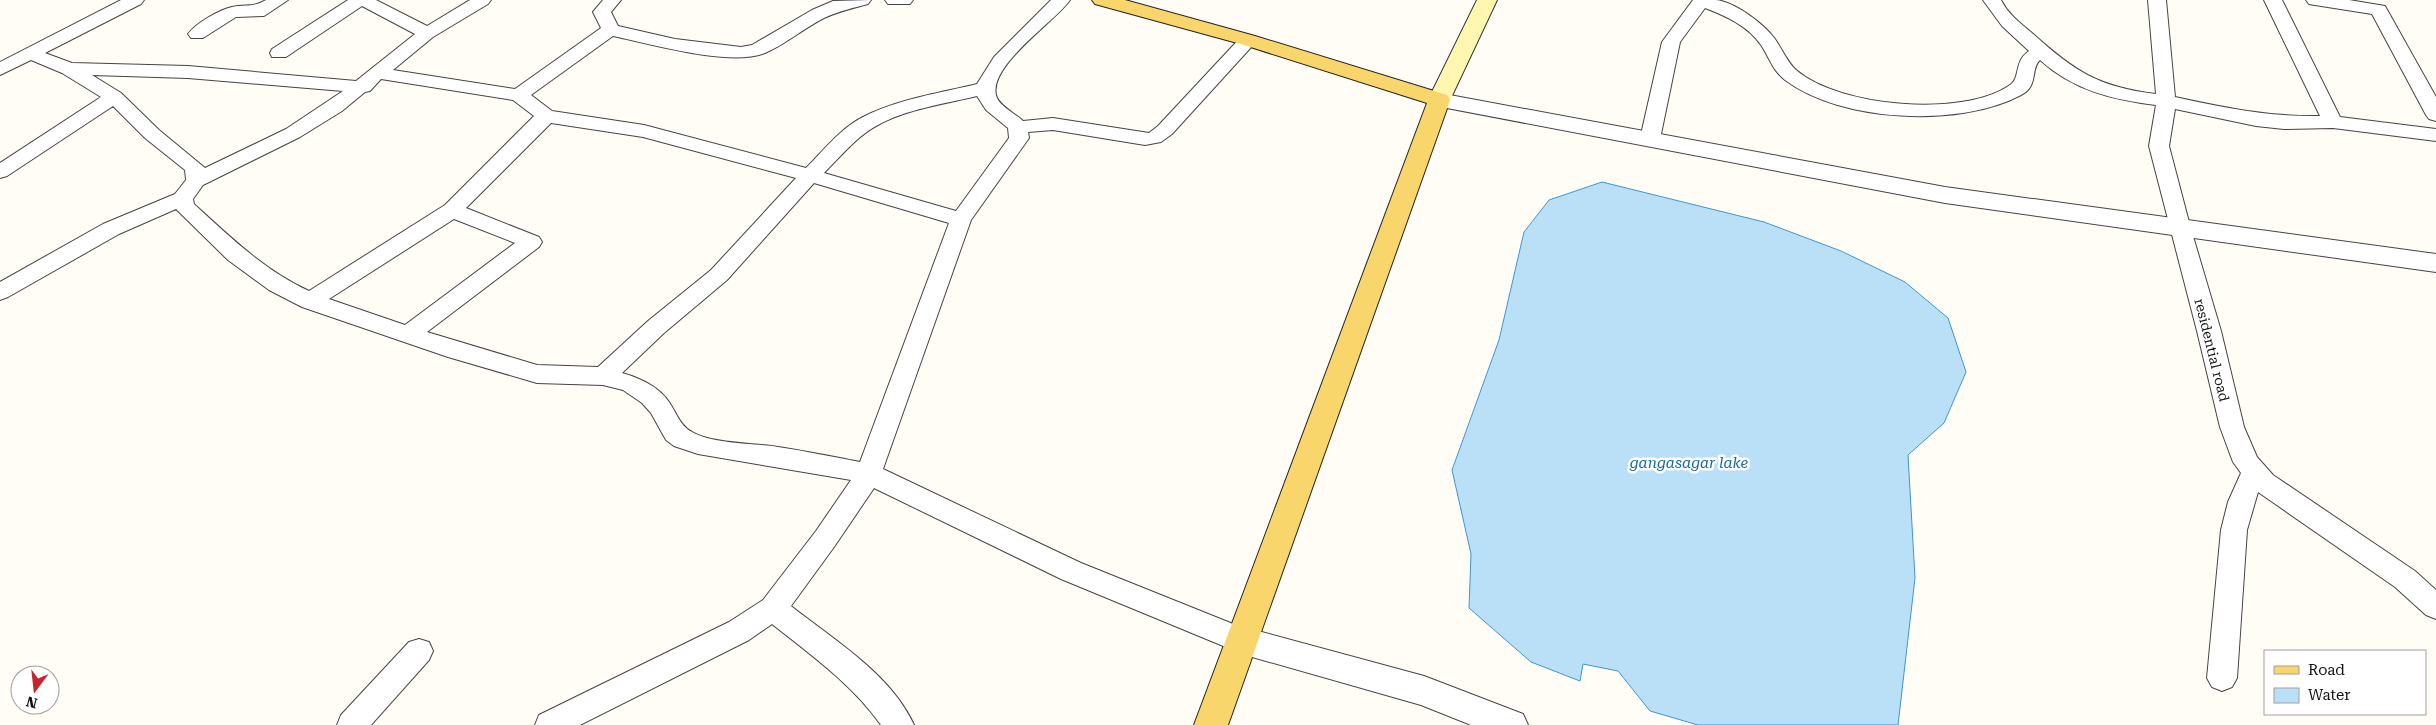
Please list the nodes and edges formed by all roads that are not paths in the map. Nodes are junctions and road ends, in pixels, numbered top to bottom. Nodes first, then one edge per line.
1 (135, 0) edge
2 (279, 0) edge
3 (362, 0) edge
4 (482, 0) edge
5 (612, 0) edge
6 (862, 0) edge
7 (894, 0) edge
8 (904, 0) edge
9 (1061, 0) edge
10 (1102, 0) edge
11 (1488, 0) edge
12 (1702, 0) edge
13 (1992, 0) edge
14 (2156, 0) edge
15 (2273, 0) edge
16 (2315, 0) edge
17 (611, 30) junction
18 (427, 33) junction
19 (197, 34) dead end
20 (1248, 40) junction
21 (2040, 51) junction
22 (279, 53) dead end
23 (30, 54) junction
24 (0, 69) edge
25 (70, 69) junction
26 (378, 73) junction
27 (363, 87) junction
28 (985, 88) junction
29 (519, 95) junction
30 (114, 97) junction
31 (1439, 100) junction
32 (2166, 101) junction
33 (546, 116) junction
34 (2436, 116) edge
35 (2332, 122) junction
36 (1018, 127) junction
37 (2436, 136) edge
38 (1650, 139) junction
39 (0, 172) edge
40 (810, 175) junction
41 (196, 180) junction
42 (182, 199) junction
43 (452, 210) junction
44 (961, 218) junction
45 (2179, 226) junction
46 (2436, 263) edge
47 (0, 292) edge
48 (310, 301) junction
49 (407, 335) junction
50 (603, 376) junction
51 (2254, 472) junction
52 (868, 474) junction
53 (773, 608) junction
54 (2436, 608) edge
55 (1243, 641) junction
56 (419, 652) dead end
57 (2222, 678) dead end
58 (352, 725) edge
59 (550, 725) edge
60 (899, 725) edge
61 (1211, 725) edge
62 (1510, 725) edge

1 - 23 street
2 - 19 street
3 - 18 street
3 - 22 street
4 - 18 street
5 - 17 street
6 - 17 street
7 - 8 street
9 - 28 street
10 - 20 main road
11 - 31 main road
12 - 21 street
12 - 38 street
13 - 21 street
14 - 32 street, residential road
15 - 35 street
16 - 34 street
17 - 29 street
18 - 26 street
20 - 31 main road
20 - 36 street
21 - 32 street
23 - 24 street
23 - 25 street
25 - 27 street
25 - 30 street
26 - 27 street
26 - 29 street
27 - 41 street
28 - 36 street
28 - 40 street
29 - 33 street
30 - 39 street
30 - 41 street
31 - 38 street
31 - 55 main road
32 - 35 street
32 - 45 street, residential road
33 - 40 street
33 - 43 street
35 - 37 street
36 - 44 street
38 - 45 street
40 - 44 street
40 - 50 street
41 - 42 street
42 - 47 street
42 - 48 street
43 - 48 street
43 - 49 street
44 - 52 street
45 - 46 street
45 - 51 street, residential road
48 - 49 street
49 - 50 street
50 - 52 street
51 - 54 street, residential road
51 - 57 street
52 - 53 street
52 - 55 street
53 - 59 street
53 - 60 street
55 - 61 main road
55 - 62 street
56 - 58 street

